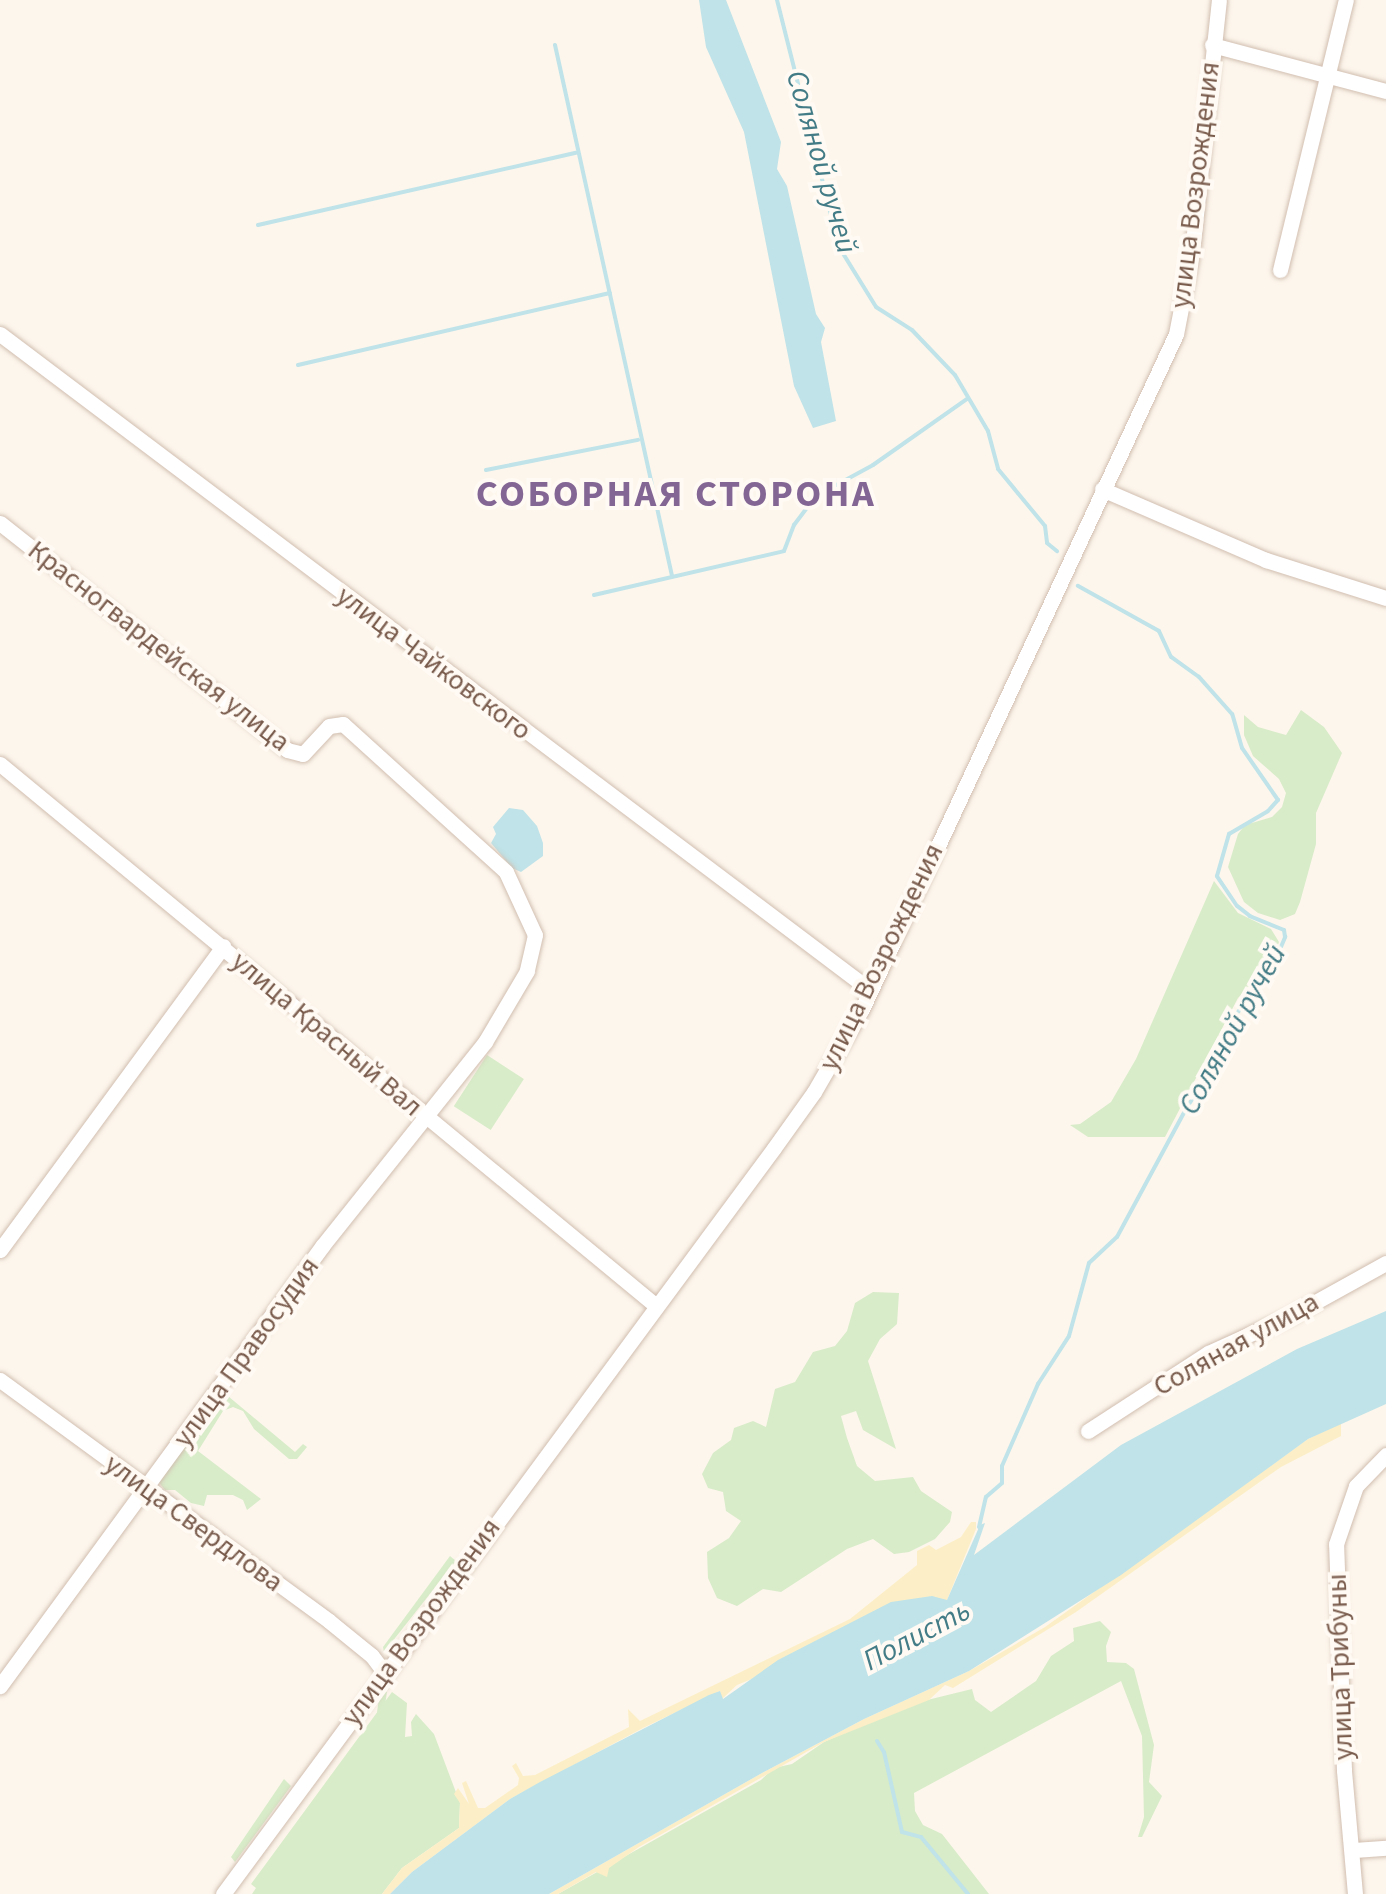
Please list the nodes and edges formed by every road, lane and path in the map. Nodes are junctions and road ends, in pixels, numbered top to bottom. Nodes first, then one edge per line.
1 (1220, 0) edge
2 (1346, 0) edge
3 (1212, 45) junction
4 (1329, 74) junction
5 (1386, 90) edge
6 (1280, 270) dead end
7 (0, 334) edge
8 (1102, 488) junction
9 (0, 523) edge
10 (1386, 598) edge
11 (0, 765) edge
12 (223, 946) junction
13 (870, 990) junction
14 (424, 1117) junction
15 (0, 1250) edge
16 (1386, 1262) edge
17 (654, 1304) junction
18 (0, 1380) edge
19 (1088, 1431) dead end
20 (1386, 1455) edge
21 (147, 1488) junction
22 (384, 1672) junction
23 (0, 1686) edge
24 (1386, 1848) edge
25 (1354, 1850) junction
26 (223, 1894) edge
27 (1356, 1894) edge

1 - 3 street, улица Возрождения
2 - 4 street
3 - 4 street
3 - 8 street, улица Возрождения
4 - 5 street
4 - 6 street
7 - 13 street, улица Чайковского
8 - 10 street
8 - 13 street, улица Возрождения
9 - 14 street, Красногвардейская улица
11 - 12 street, улица Красный Вал
12 - 14 street, улица Красный Вал
12 - 15 street
13 - 17 street, улица Возрождения
14 - 17 street, улица Красный Вал
14 - 21 street, улица Правосудия
16 - 19 street, Соляная улица
17 - 22 street, улица Возрождения
18 - 21 street, улица Свердлова
20 - 25 street, улица Трибуны
21 - 22 street, улица Свердлова
21 - 23 street, улица Правосудия
22 - 26 street, улица Возрождения
24 - 25 street
25 - 27 street, улица Трибуны

